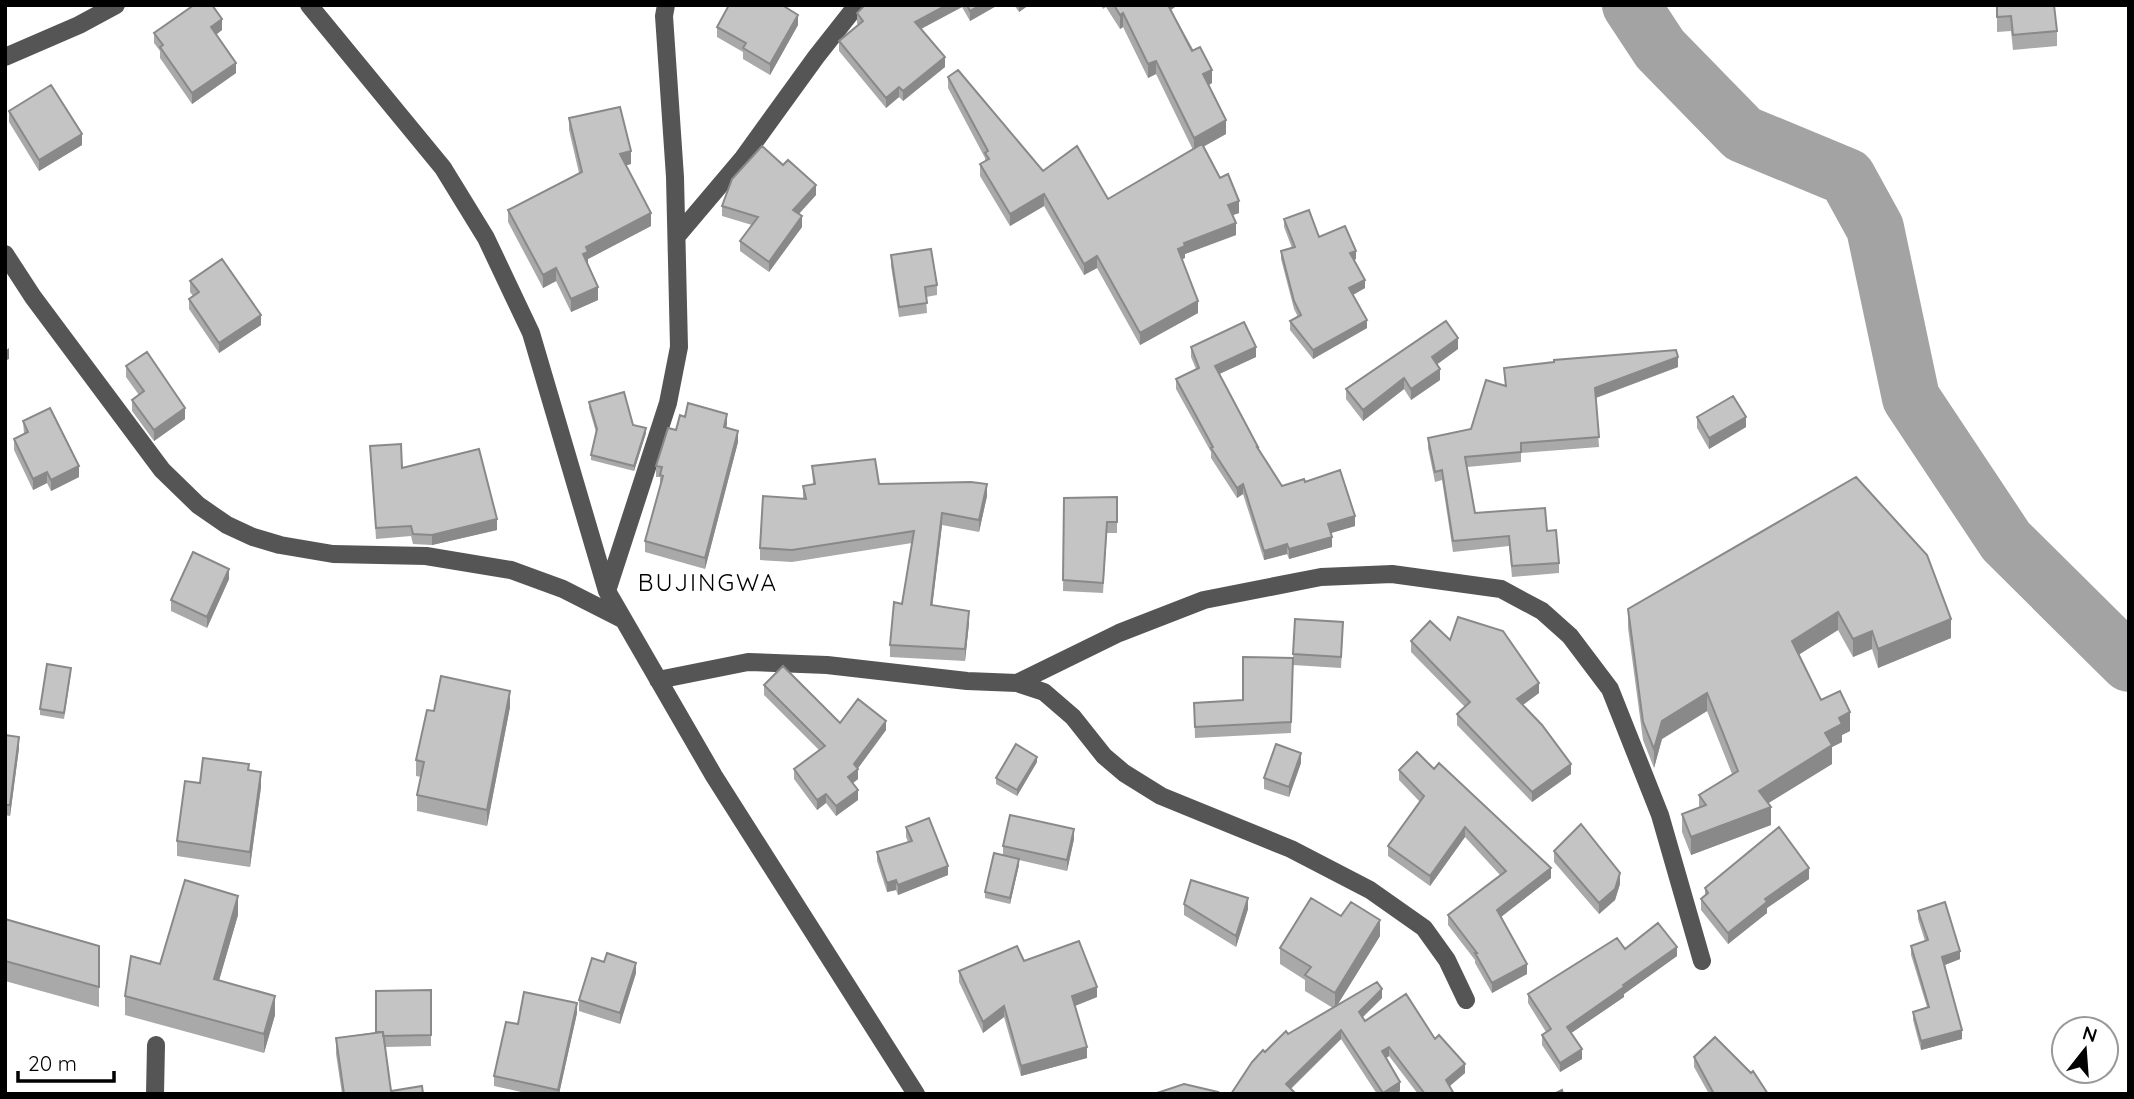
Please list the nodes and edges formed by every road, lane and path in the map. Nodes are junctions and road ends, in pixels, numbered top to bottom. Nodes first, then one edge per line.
1 (116, 5) edge
2 (309, 5) edge
3 (666, 5) edge
4 (857, 5) edge
5 (5, 57) edge
6 (677, 236) junction
7 (5, 254) edge
8 (607, 591) junction
9 (624, 621) junction
10 (658, 680) junction
11 (1017, 683) junction
12 (1702, 961) dead end
13 (1466, 1000) dead end
14 (156, 1045) dead end
15 (155, 1094) edge
16 (916, 1094) edge

1 - 5 street
2 - 8 street
3 - 6 street
4 - 6 street
6 - 8 street
7 - 9 street
8 - 9 street
9 - 10 street
10 - 11 street
10 - 16 street
11 - 12 street
11 - 13 street
14 - 15 street

